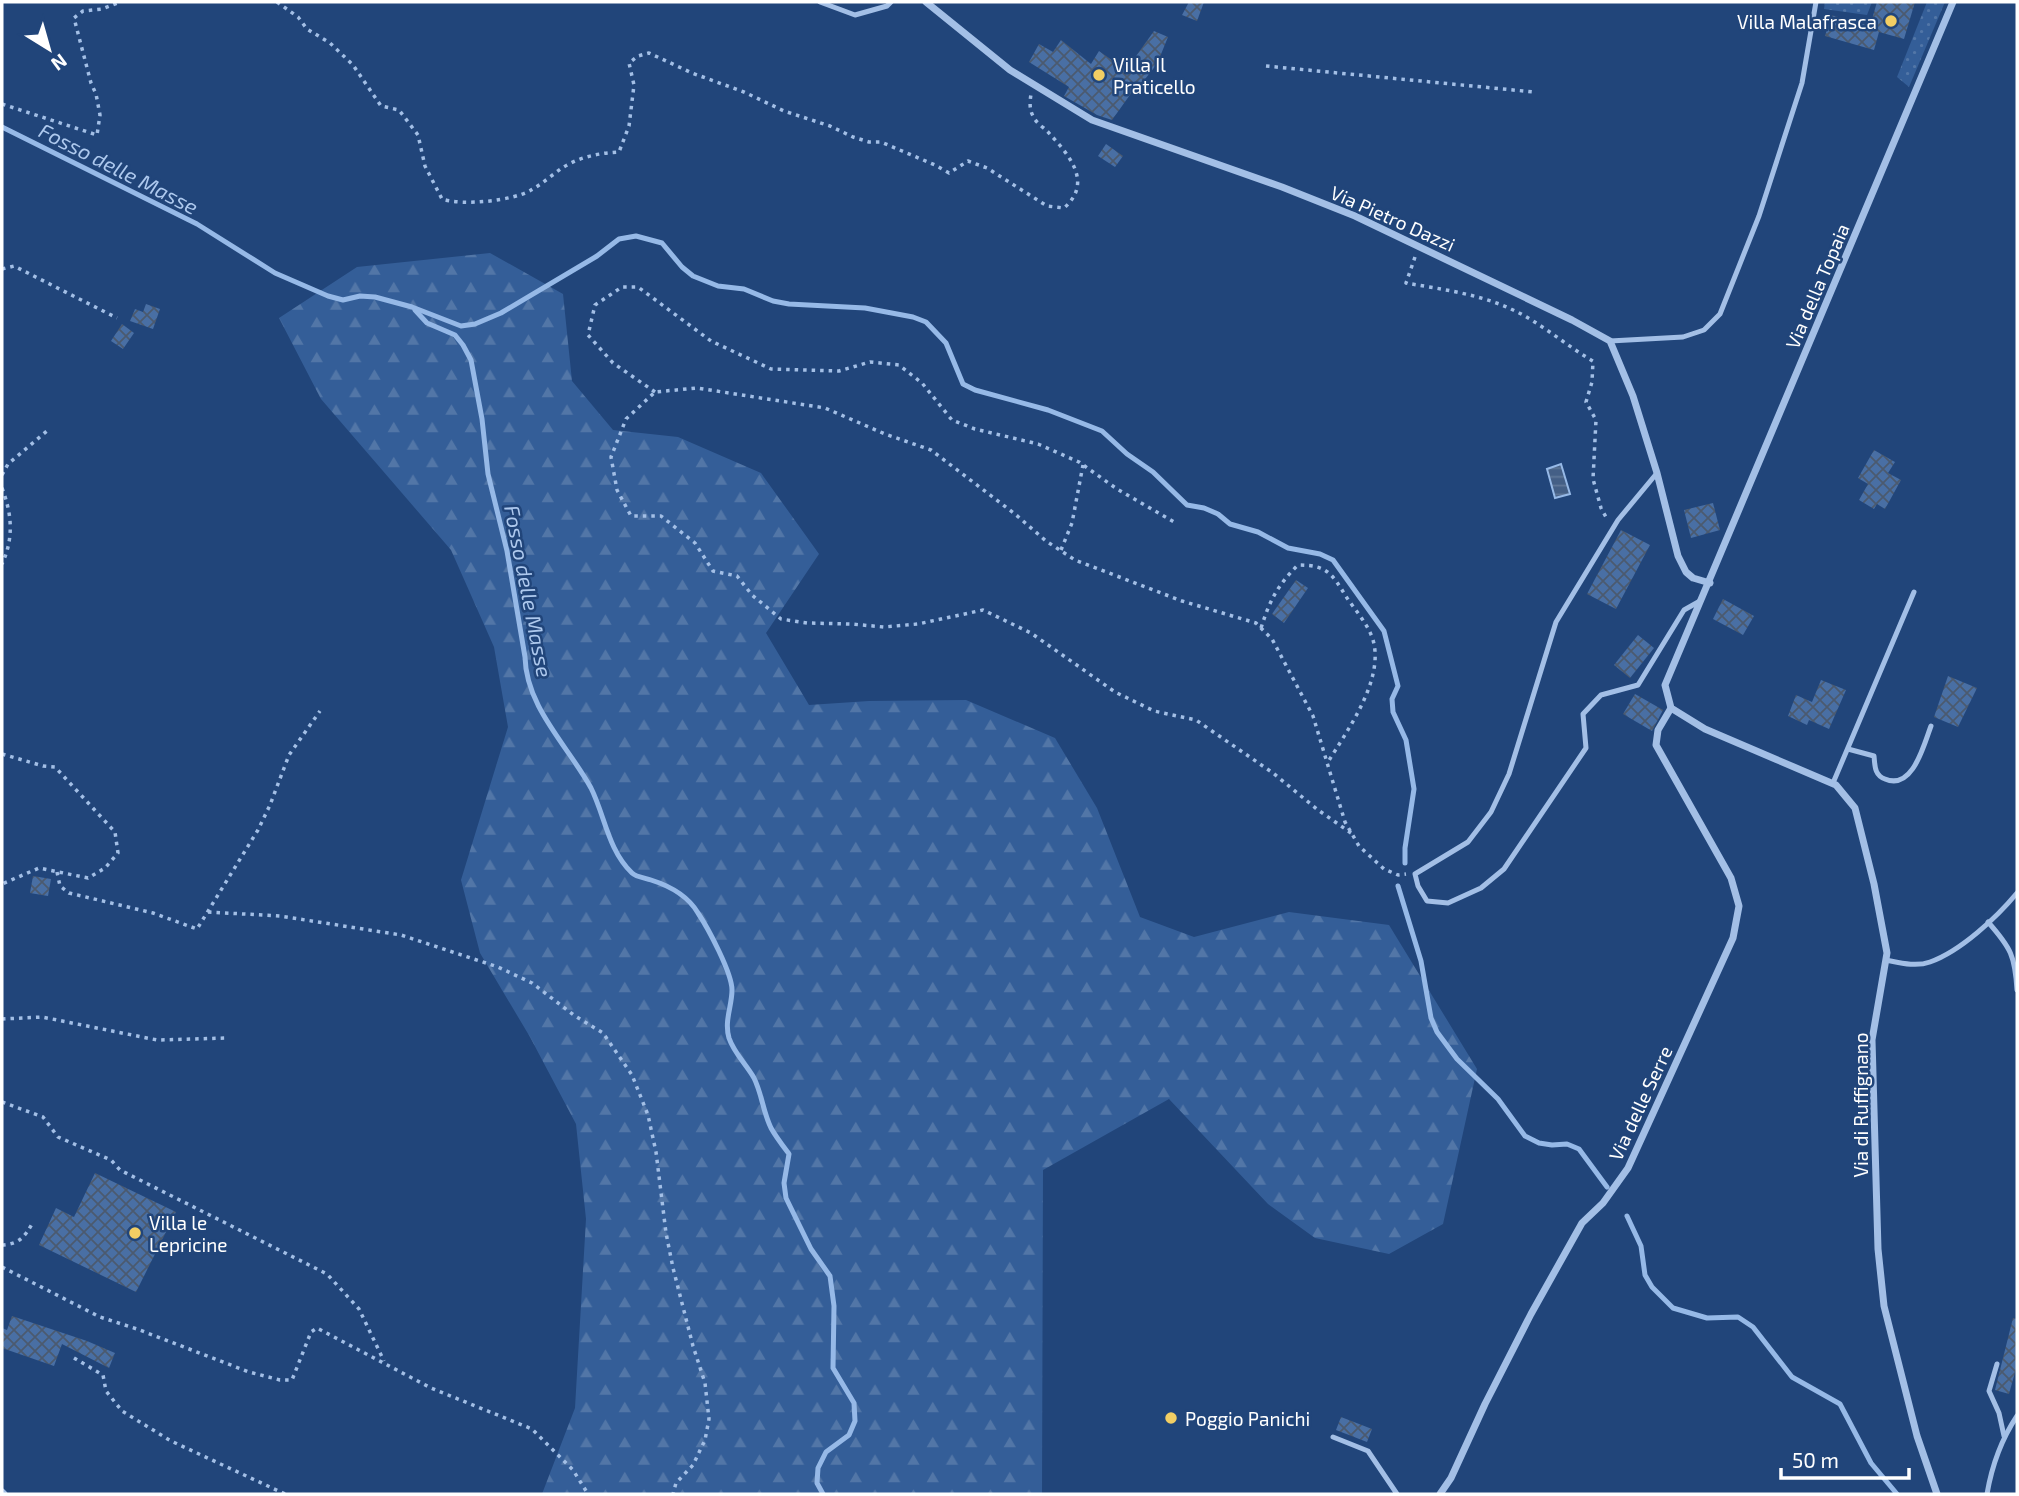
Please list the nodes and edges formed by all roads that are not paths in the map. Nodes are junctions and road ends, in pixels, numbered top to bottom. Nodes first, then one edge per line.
1 (820, 2) edge
2 (891, 2) edge
3 (926, 2) edge
4 (1816, 2) edge
5 (1953, 2) edge
6 (1610, 341) junction
7 (1657, 473) junction
8 (1710, 583) junction
9 (1914, 592) dead end
10 (1702, 600) junction
11 (1671, 708) junction
12 (1931, 726) dead end
13 (1848, 749) junction
14 (1833, 783) junction
15 (2017, 893) edge
16 (1988, 922) junction
17 (1886, 960) junction
18 (2017, 990) edge
19 (1997, 1364) dead end
20 (2017, 1416) edge
21 (2004, 1436) junction
22 (1333, 1437) dead end
23 (1397, 1494) edge
24 (1440, 1494) edge
25 (1937, 1494) edge
26 (1987, 1494) edge

1 - 2 lane
3 - 6 street, Via Pietro Dazzi
4 - 6 lane
5 - 8 street, Via della Topaia
6 - 7 street
7 - 8 street
7 - 10 lane
8 - 10 street
9 - 13 lane
10 - 11 street
11 - 14 street, Via di Ruffignano
11 - 24 street, Via delle Serre
12 - 13 lane
13 - 14 lane
14 - 17 street, Via di Ruffignano
15 - 16 lane
16 - 17 lane
16 - 18 lane
17 - 25 street, Via di Ruffignano
19 - 21 lane
20 - 21 lane
21 - 26 lane
22 - 23 lane

